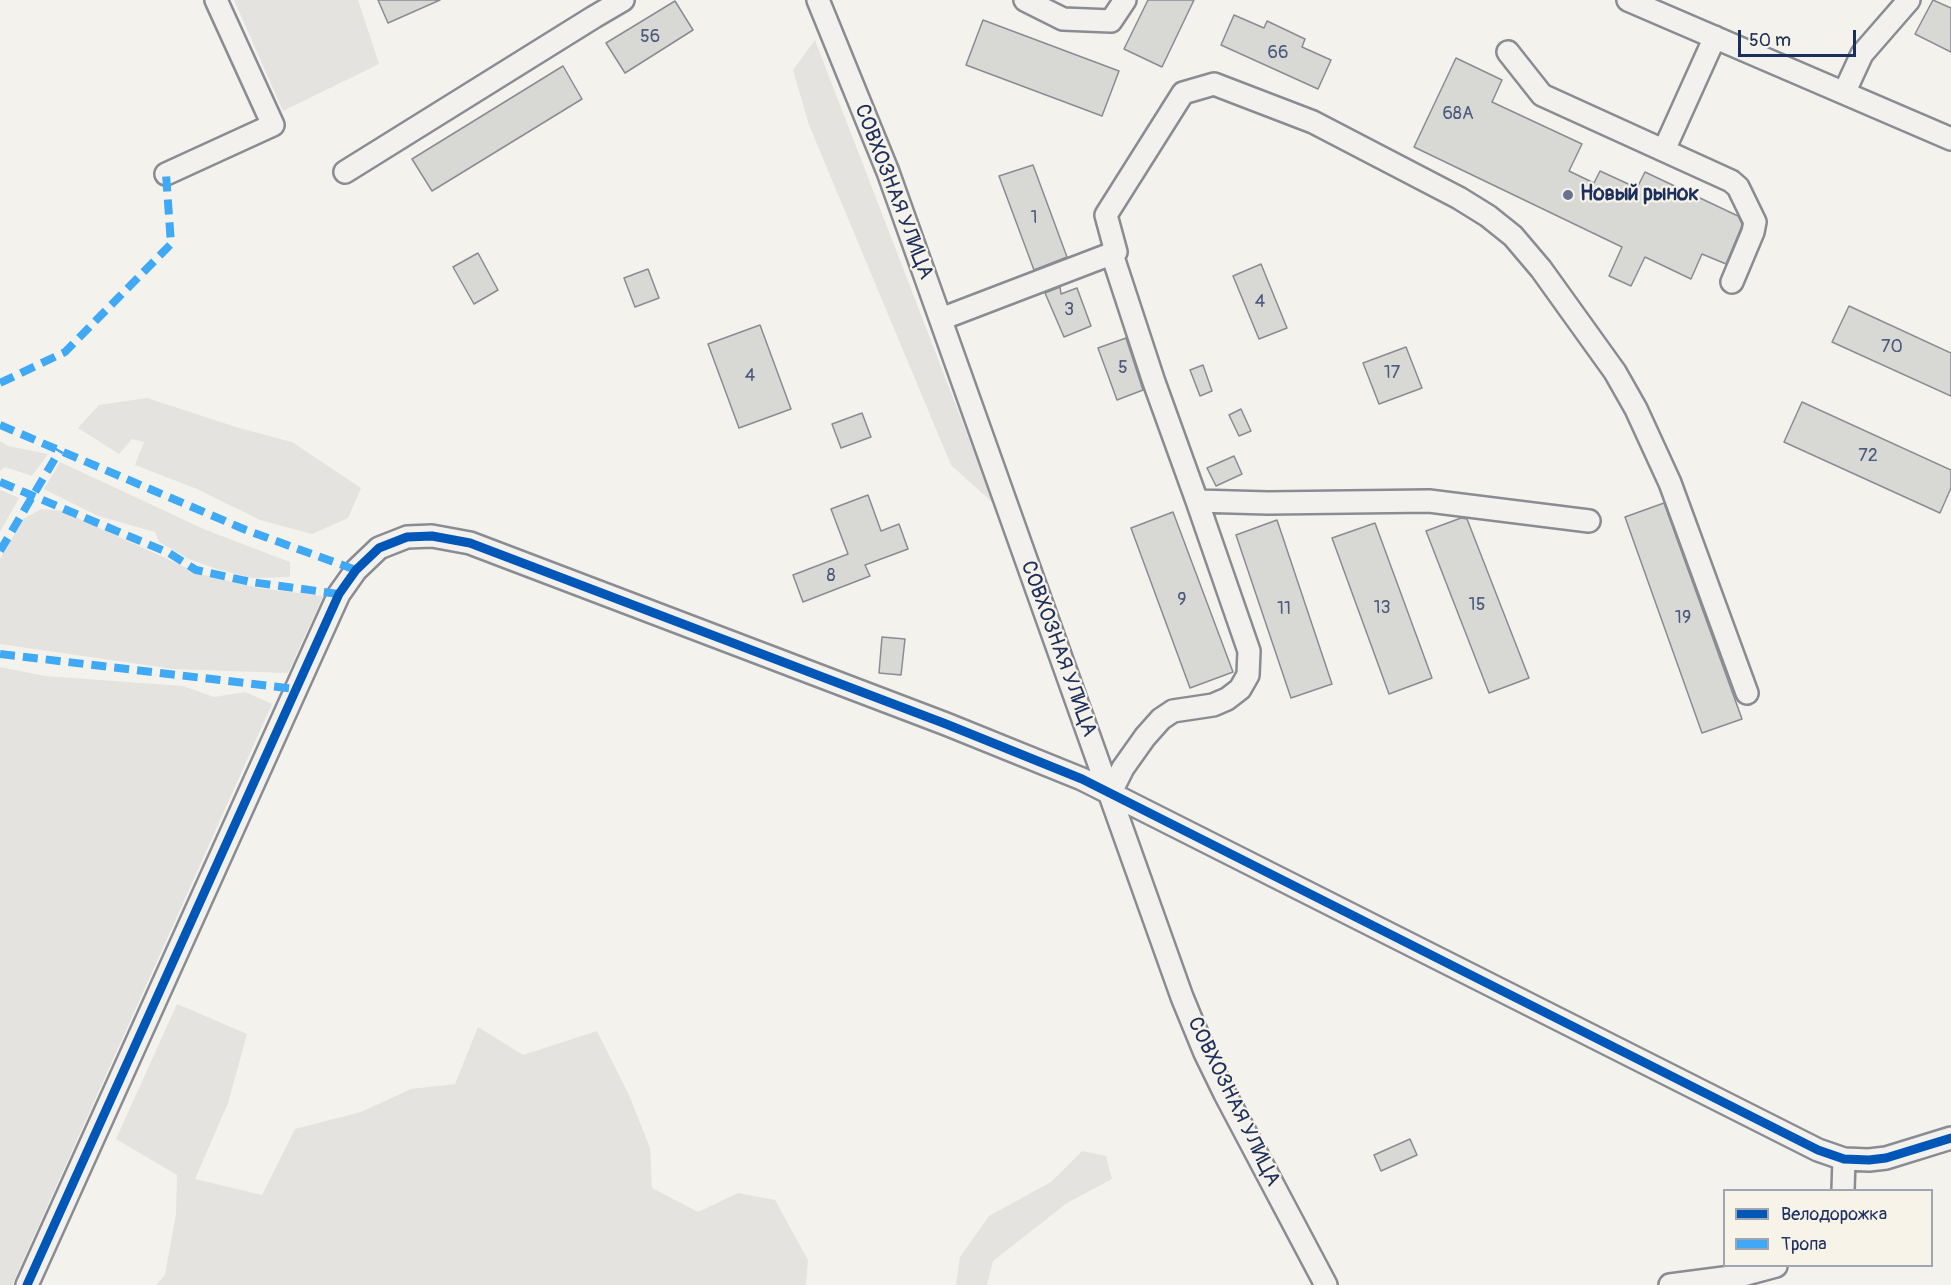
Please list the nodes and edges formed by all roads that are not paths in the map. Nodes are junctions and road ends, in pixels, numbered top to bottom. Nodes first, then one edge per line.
1 (216, 0) edge
2 (623, 0) edge
3 (818, 0) edge
4 (1025, 0) edge
5 (1125, 0) edge
6 (1628, 0) edge
7 (1909, 0) edge
8 (1715, 37) junction
9 (1508, 52) dead end
10 (1844, 93) junction
11 (1951, 139) edge
12 (1664, 150) junction
13 (345, 172) dead end
14 (166, 174) dead end
15 (1112, 254) junction
16 (1732, 282) dead end
17 (941, 319) junction
18 (1197, 501) junction
19 (1589, 521) dead end
20 (1748, 693) dead end
21 (1110, 794) junction
22 (1951, 1138) edge
23 (1844, 1159) junction
24 (1844, 1189) edge
25 (1772, 1267) edge
26 (27, 1285) edge
27 (1326, 1285) edge
28 (1670, 1285) edge

1 - 14 street
2 - 13 street
3 - 17 street, СОВХОЗНАЯ УЛИЦА
4 - 5 street
6 - 8 street
7 - 10 street
8 - 10 street
8 - 12 street
9 - 12 street
10 - 11 street
12 - 16 street
15 - 17 street
15 - 18 street
15 - 20 street
17 - 21 street, СОВХОЗНАЯ УЛИЦА
18 - 19 street
18 - 21 street
21 - 23 street
21 - 26 street
21 - 27 street, СОВХОЗНАЯ УЛИЦА
22 - 23 street
23 - 24 street
25 - 28 street

